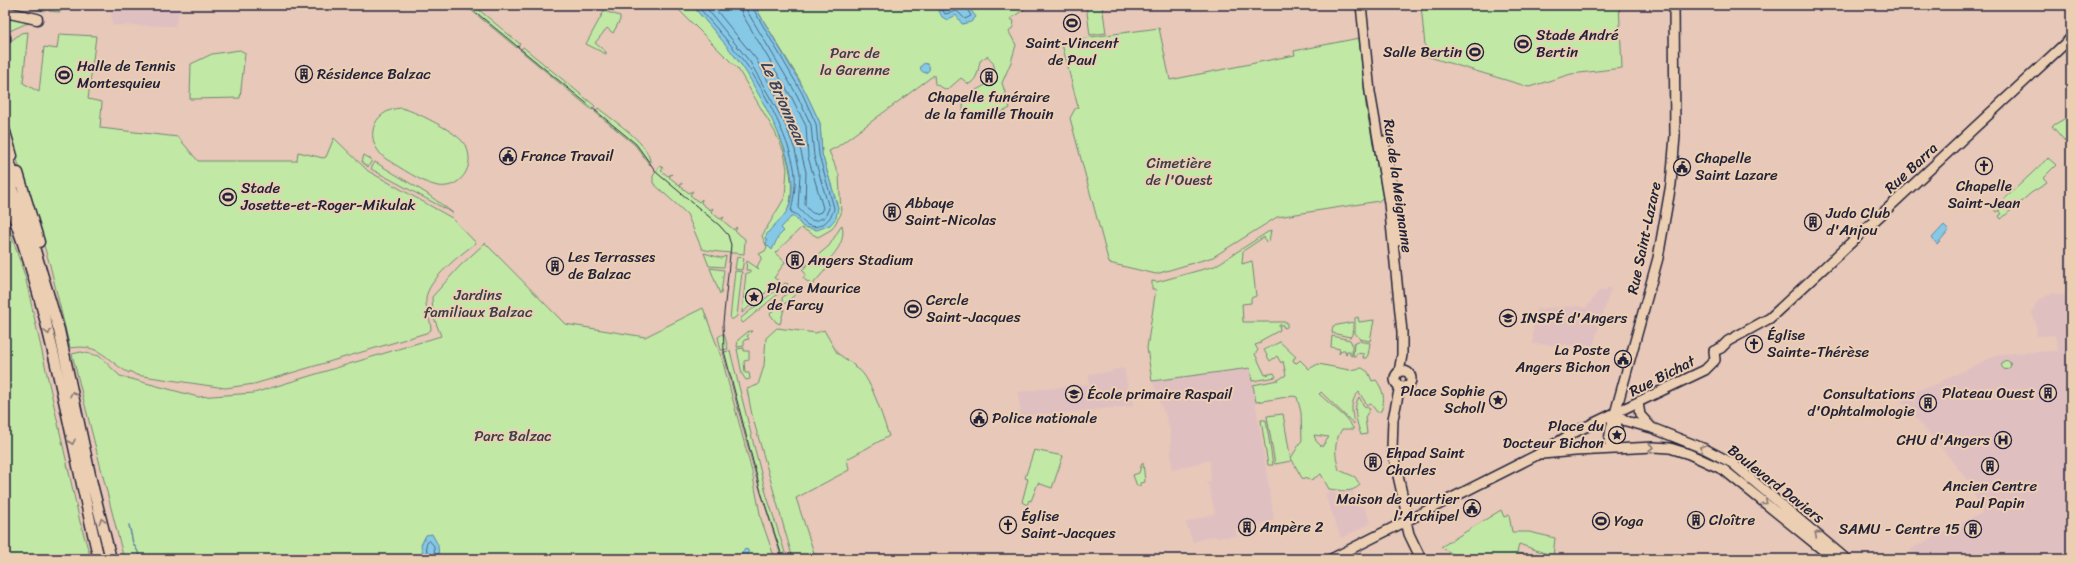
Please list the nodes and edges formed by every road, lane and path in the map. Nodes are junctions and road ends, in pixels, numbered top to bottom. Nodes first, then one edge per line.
1 (1361, 5) edge
2 (1366, 5) edge
3 (1674, 5) edge
4 (5, 12) edge
5 (37, 18) dead end
6 (2071, 38) edge
7 (5, 132) edge
8 (5, 150) edge
9 (5, 171) edge
10 (5, 194) edge
11 (5, 206) edge
12 (38, 242) junction
13 (42, 308) junction
14 (59, 330) junction
15 (1721, 348) joint
16 (1403, 372) junction
17 (1400, 386) junction
18 (1638, 403) junction
19 (1616, 414) junction
20 (1652, 428) junction
21 (1612, 449) junction
22 (1535, 456) junction
23 (1406, 521) junction
24 (99, 559) edge
25 (111, 559) edge
26 (1331, 559) edge
27 (1421, 559) edge
28 (1834, 559) edge
29 (1846, 559) edge

1 - 16 main road, Rue de la Meignanne
2 - 16 main road, Rue de la Meignanne
3 - 19 main road, Rue Saint-Lazare
4 - 5 highway
6 - 15 main road, Rue Barra
7 - 12 highway
8 - 12 highway
9 - 14 highway
10 - 13 highway
11 - 13 highway
12 - 14 highway
13 -> 24 highway
25 -> 14 highway
15 - 18 main road, Rue Bichat
16 - 17 main road
16 - 17 main road
17 - 23 main road
18 - 19 main road, Rue Bichat
18 - 20 main road
19 - 20 main road, Boulevard Daviers
19 - 21 main road, Rue Saint-Lazare
19 - 22 main road, Rue Bichat
29 -> 20 main road, Boulevard Daviers
21 - 22 main road, Boulevard Daviers
21 -> 28 main road, Boulevard Daviers
22 - 23 main road
23 - 26 main road
23 - 27 main road

